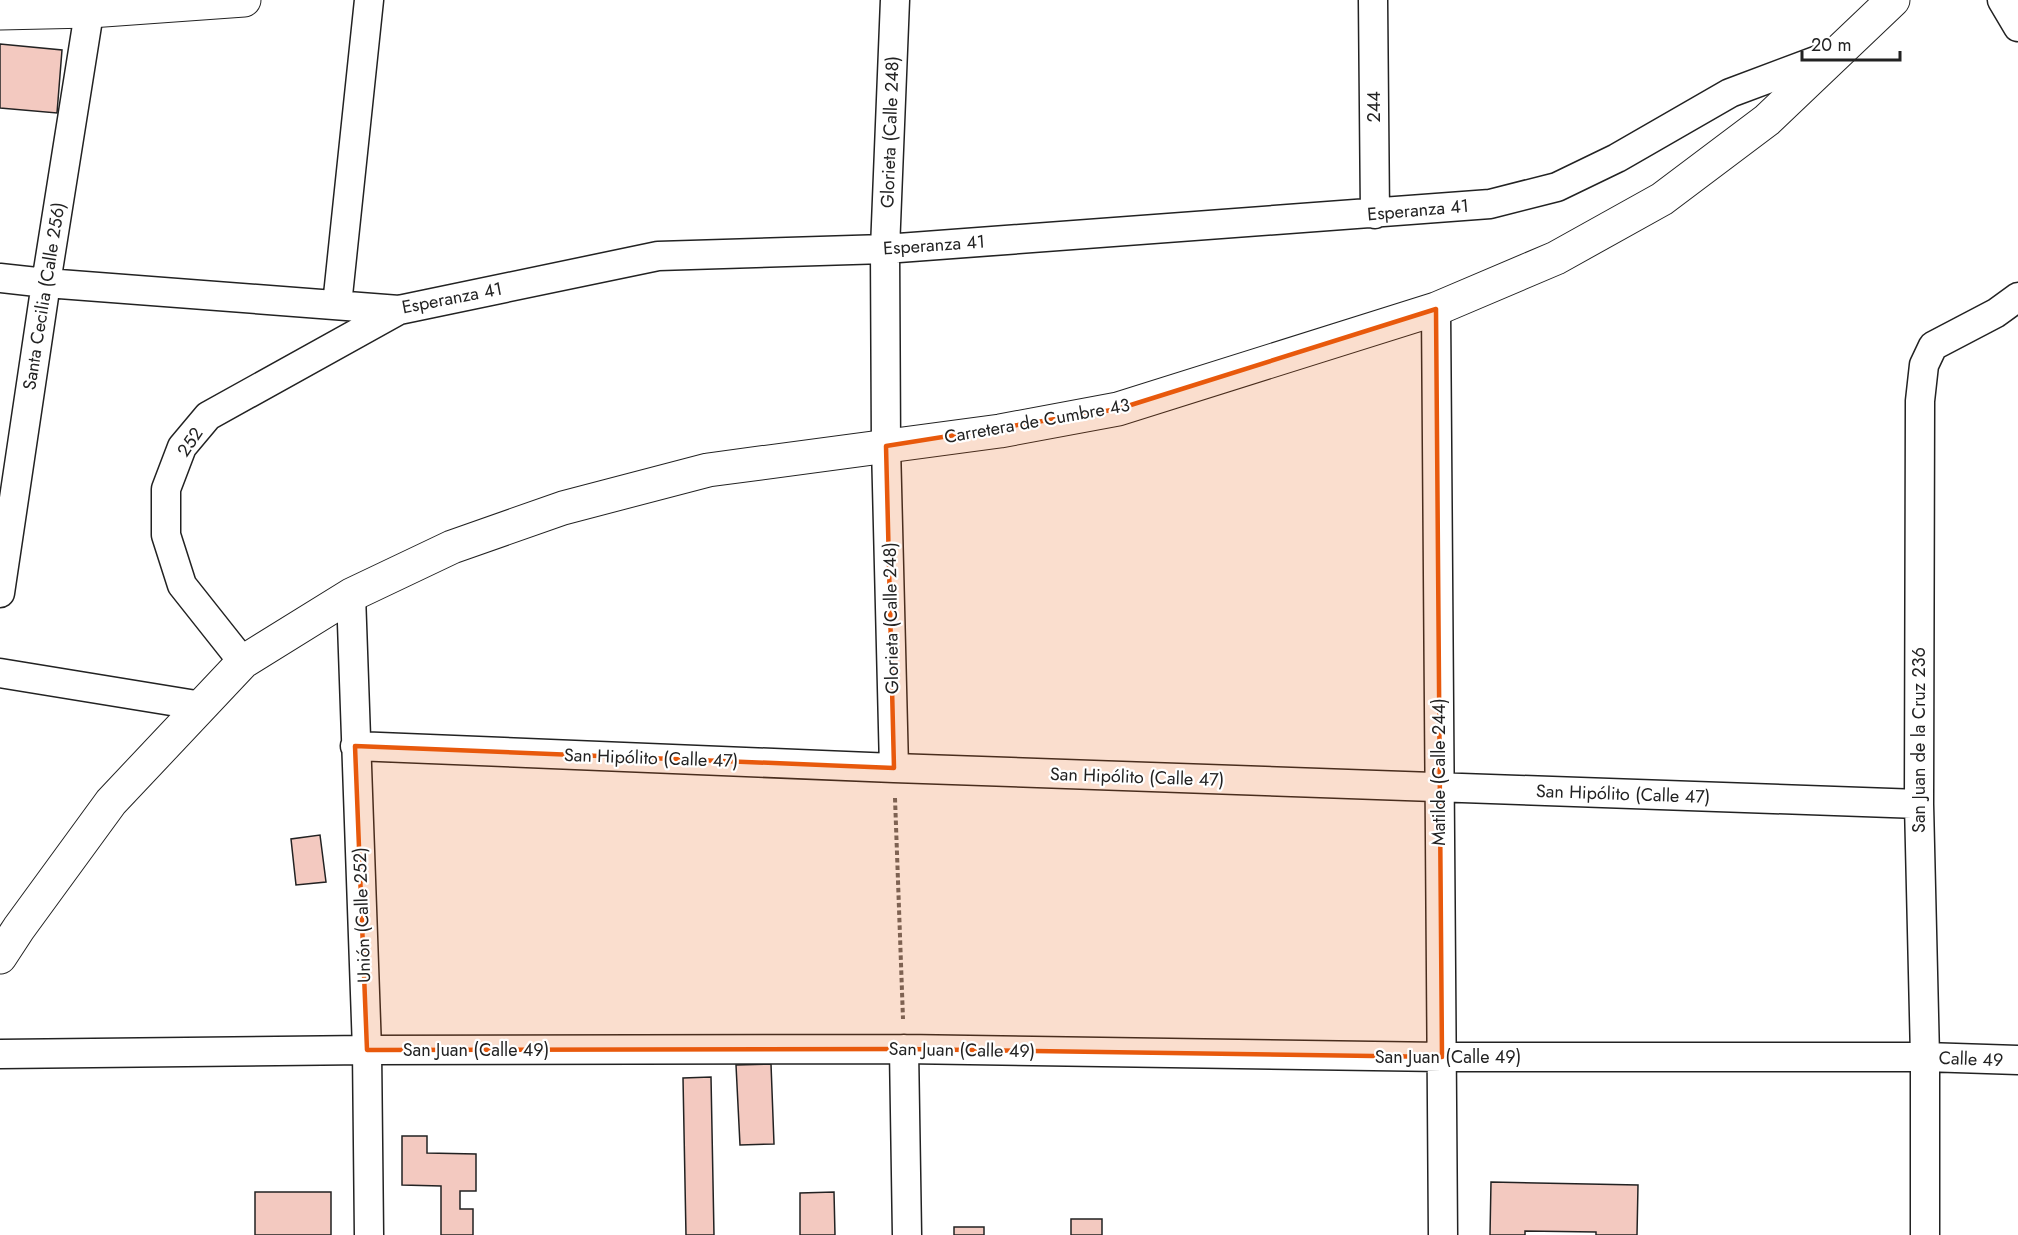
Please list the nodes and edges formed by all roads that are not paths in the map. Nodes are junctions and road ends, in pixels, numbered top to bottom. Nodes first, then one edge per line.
1 (244, 0) edge
2 (369, 0) edge
3 (895, 0) edge
4 (1373, 0) edge
5 (1893, 0) edge
6 (2002, 0) edge
7 (91, 6) edge
8 (0, 13) edge
9 (2018, 27) edge
10 (1839, 52) junction
11 (1375, 214) junction
12 (885, 249) junction
13 (0, 278) edge
14 (46, 283) junction
15 (2018, 297) edge
16 (336, 305) junction
17 (1436, 309) junction
18 (399, 310) junction
19 (886, 446) junction
20 (0, 593) edge
21 (351, 595) junction
22 (243, 662) junction
23 (0, 673) edge
24 (202, 706) junction
25 (355, 746) junction
26 (894, 768) junction
27 (1439, 787) junction
28 (1919, 804) junction
29 (0, 957) edge
30 (904, 1049) junction
31 (367, 1050) junction
32 (0, 1054) edge
33 (1442, 1057) junction
34 (1924, 1057) junction
35 (2018, 1060) edge
36 (369, 1235) edge
37 (907, 1235) edge
38 (1443, 1235) edge
39 (1925, 1235) edge

1 - 7 street
2 - 16 street
3 - 12 street, Glorieta (Calle 248)
4 - 11 street, 244
5 - 10 street, Carretera de Cumbre 43
6 - 9 street
7 - 8 street
7 - 14 street, Santa Cecilia (Calle 256)
10 - 11 street, Esperanza 41
10 - 17 street, Carretera de Cumbre 43
11 - 12 street, Esperanza 41
12 - 18 street, Esperanza 41
12 - 19 street, Glorieta (Calle 248)
13 - 14 street, Esperanza 41
14 - 16 street, Esperanza 41
14 - 20 street, Santa Cecilia (Calle 256)
15 - 28 street, San Juan de la Cruz 236
16 - 18 street, Esperanza 41
17 - 19 street, Carretera de Cumbre 43
17 - 27 street, Matilde (Calle 244)
18 - 22 street, 252
19 - 21 street, Carretera de Cumbre 43
19 - 26 street, Glorieta (Calle 248)
21 - 22 street, Carretera de Cumbre 43
21 - 25 street, Unión (Calle 252)
22 - 24 street, Carretera de Cumbre 43
23 - 24 street
24 - 29 street, Carretera de Cumbre 43
25 - 26 street, San Hipólito (Calle 47)
25 - 31 street, Unión (Calle 252)
26 - 27 street, San Hipólito (Calle 47)
27 - 28 street, San Hipólito (Calle 47)
27 - 33 street, Matilde (Calle 244)
28 - 34 street, San Juan de la Cruz 236
30 - 31 street, San Juan (Calle 49)
30 - 33 street, San Juan (Calle 49)
30 - 37 street
31 - 32 street, San Juan (Calle 49)
31 - 36 street, Unión (Calle 252)
33 - 34 street, San Juan (Calle 49)
33 - 38 street, Matilde (Calle 244)
34 - 35 street, Calle 49
34 - 39 street, San Juan de la Cruz 236

